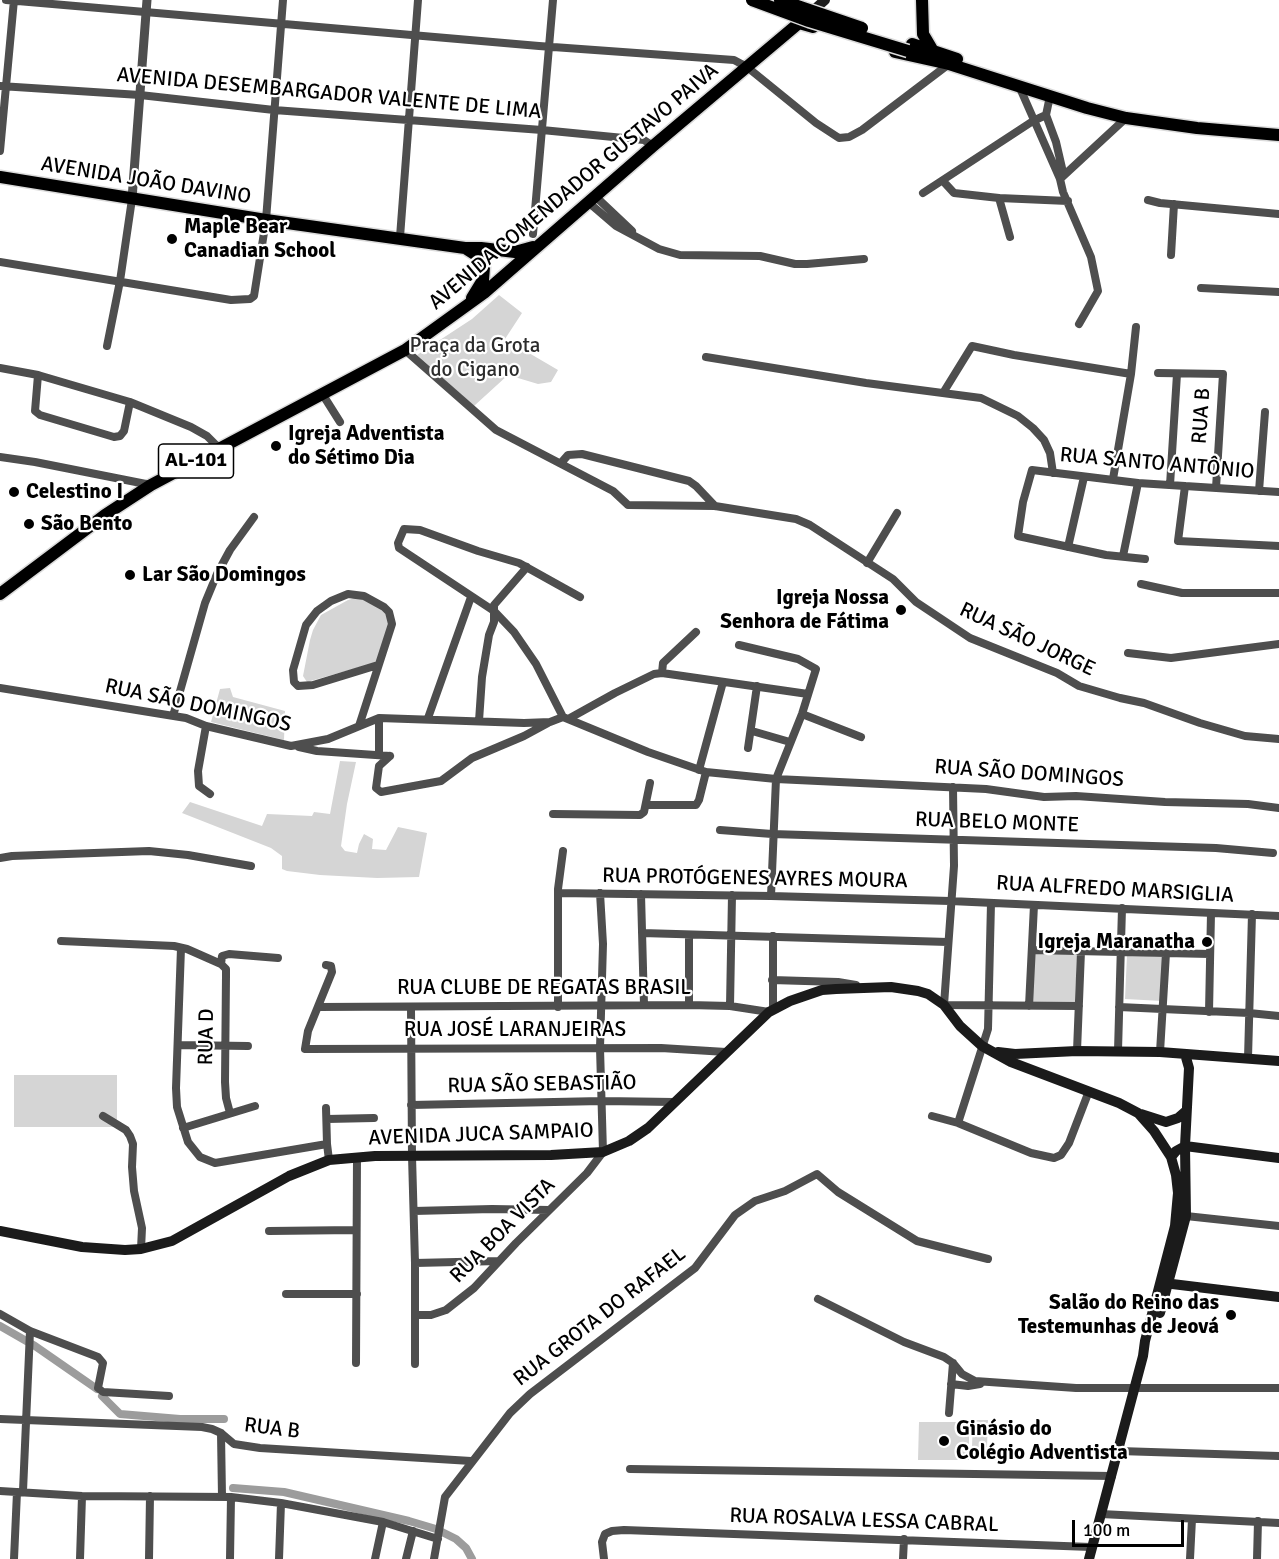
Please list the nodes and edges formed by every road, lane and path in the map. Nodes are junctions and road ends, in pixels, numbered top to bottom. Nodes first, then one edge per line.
1 (12, 0) edge
2 (147, 0) edge
3 (283, 0) edge
4 (418, 0) edge
5 (553, 0) edge
6 (752, 0) edge
7 (780, 0) edge
8 (794, 0) edge
9 (825, 0) edge
10 (922, 0) edge
11 (815, 9) junction
12 (146, 12) junction
13 (281, 23) junction
14 (799, 23) junction
15 (415, 35) junction
16 (549, 47) junction
17 (910, 47) junction
18 (933, 51) junction
19 (949, 64) junction
20 (747, 67) junction
21 (3, 86) edge
22 (1018, 86) junction
23 (140, 95) junction
24 (1050, 96) junction
25 (274, 110) junction
26 (1046, 115) junction
27 (1126, 118) junction
28 (409, 119) junction
29 (1033, 121) junction
30 (1279, 128) edge
31 (542, 130) junction
32 (1279, 135) edge
33 (653, 146) junction
34 (0, 151) edge
35 (0, 177) edge
36 (1060, 179) junction
37 (943, 181) junction
38 (923, 194) dead end
39 (999, 198) junction
40 (132, 199) junction
41 (592, 200) junction
42 (1148, 200) dead end
43 (1068, 201) junction
44 (1174, 204) junction
45 (1279, 213) edge
46 (266, 220) junction
47 (400, 237) junction
48 (1010, 237) dead end
49 (535, 240) junction
50 (465, 248) junction
51 (1171, 255) dead end
52 (864, 259) dead end
53 (0, 262) edge
54 (120, 281) junction
55 (1201, 288) dead end
56 (1279, 292) edge
57 (470, 302) junction
58 (1079, 324) dead end
59 (1136, 327) dead end
60 (107, 346) dead end
61 (405, 350) junction
62 (706, 357) dead end
63 (0, 368) edge
64 (1158, 373) dead end
65 (1131, 374) junction
66 (1177, 374) junction
67 (38, 375) junction
68 (943, 393) junction
69 (323, 395) junction
70 (130, 402) junction
71 (1264, 412) dead end
72 (340, 422) dead end
73 (219, 448) junction
74 (0, 458) edge
75 (561, 463) junction
76 (1053, 473) junction
77 (1084, 477) junction
78 (1113, 479) junction
79 (1138, 483) junction
80 (151, 485) junction
81 (1170, 485) junction
82 (1185, 486) junction
83 (1216, 488) junction
84 (1259, 491) junction
85 (1279, 492) edge
86 (715, 506) junction
87 (897, 513) dead end
88 (254, 517) dead end
89 (1279, 546) edge
90 (1068, 547) junction
91 (1123, 556) junction
92 (1145, 559) dead end
93 (867, 563) junction
94 (527, 567) junction
95 (1141, 584) dead end
96 (1279, 593) edge
97 (0, 594) edge
98 (471, 597) junction
99 (580, 597) dead end
100 (494, 611) junction
101 (696, 632) dead end
102 (1279, 644) edge
103 (740, 645) dead end
104 (1128, 653) dead end
105 (378, 666) junction
106 (662, 673) junction
107 (723, 682) junction
108 (757, 686) junction
109 (0, 688) edge
110 (808, 693) junction
111 (802, 714) junction
112 (173, 716) junction
113 (567, 717) junction
114 (379, 718) junction
115 (428, 718) junction
116 (479, 720) junction
117 (550, 722) junction
118 (206, 726) junction
119 (360, 726) junction
120 (752, 731) junction
121 (861, 737) dead end
122 (1279, 739) edge
123 (790, 742) junction
124 (291, 746) junction
125 (748, 748) dead end
126 (379, 755) junction
127 (703, 771) junction
128 (776, 779) junction
129 (650, 783) dead end
130 (953, 787) junction
131 (210, 794) dead end
132 (646, 805) junction
133 (1279, 808) edge
134 (554, 814) dead end
135 (720, 830) dead end
136 (772, 834) junction
137 (954, 839) junction
138 (563, 851) dead end
139 (1273, 854) dead end
140 (0, 858) edge
141 (251, 866) dead end
142 (558, 893) junction
143 (600, 893) junction
144 (641, 894) junction
145 (732, 895) junction
146 (771, 896) junction
147 (950, 901) junction
148 (991, 903) junction
149 (1034, 904) junction
150 (1122, 908) junction
151 (1212, 913) junction
152 (1252, 914) junction
153 (1279, 916) edge
154 (642, 933) junction
155 (689, 934) junction
156 (732, 936) junction
157 (773, 936) junction
158 (61, 941) dead end
159 (948, 942) junction
160 (181, 948) junction
161 (1032, 950) junction
162 (1081, 951) junction
163 (1121, 952) junction
164 (1166, 953) junction
165 (1210, 954) junction
166 (278, 957) dead end
167 (221, 964) junction
168 (329, 967) dead end
169 (772, 980) junction
170 (867, 987) junction
171 (644, 1005) junction
172 (689, 1005) junction
173 (944, 1005) junction
174 (989, 1005) junction
175 (601, 1006) junction
176 (730, 1006) junction
177 (1029, 1006) junction
178 (1078, 1006) junction
179 (319, 1007) junction
180 (411, 1007) junction
181 (558, 1007) junction
182 (1119, 1007) junction
183 (1162, 1009) junction
184 (771, 1011) junction
185 (1209, 1011) junction
186 (1249, 1012) junction
187 (1279, 1016) edge
188 (178, 1045) junction
189 (248, 1046) dead end
190 (225, 1047) junction
191 (600, 1048) junction
192 (411, 1049) junction
193 (986, 1049) junction
194 (1077, 1051) junction
195 (1118, 1051) junction
196 (726, 1052) junction
197 (1160, 1052) junction
198 (1041, 1053) junction
199 (1185, 1053) junction
200 (1197, 1054) junction
201 (1248, 1058) junction
202 (1279, 1061) edge
203 (1189, 1068) junction
204 (1038, 1073) junction
205 (1089, 1091) junction
206 (602, 1101) junction
207 (674, 1102) junction
208 (411, 1105) junction
209 (255, 1106) dead end
210 (326, 1108) dead end
211 (1186, 1111) junction
212 (230, 1113) junction
213 (1138, 1113) junction
214 (103, 1116) dead end
215 (932, 1116) dead end
216 (374, 1118) dead end
217 (327, 1119) junction
218 (958, 1123) junction
219 (183, 1128) junction
220 (327, 1144) junction
221 (1185, 1146) junction
222 (603, 1152) junction
223 (412, 1156) junction
224 (1171, 1157) junction
225 (357, 1158) junction
226 (1279, 1158) edge
227 (329, 1160) junction
228 (549, 1210) junction
229 (414, 1211) junction
230 (1186, 1216) junction
231 (1279, 1226) edge
232 (356, 1230) junction
233 (0, 1231) edge
234 (269, 1232) dead end
235 (141, 1249) junction
236 (988, 1259) dead end
237 (499, 1261) junction
238 (416, 1263) junction
239 (1165, 1283) junction
240 (286, 1294) dead end
241 (357, 1294) junction
242 (1279, 1297) edge
243 (818, 1299) dead end
244 (0, 1314) edge
245 (415, 1315) junction
246 (30, 1334) junction
247 (356, 1363) dead end
248 (953, 1363) junction
249 (415, 1364) dead end
250 (987, 1383) junction
251 (951, 1384) junction
252 (1134, 1388) junction
253 (1279, 1388) edge
254 (170, 1396) dead end
255 (949, 1413) dead end
256 (0, 1419) edge
257 (25, 1420) junction
258 (221, 1433) junction
259 (1119, 1450) junction
260 (1279, 1456) edge
261 (471, 1461) junction
262 (630, 1469) dead end
263 (1112, 1476) junction
264 (0, 1491) edge
265 (20, 1491) junction
266 (82, 1496) junction
267 (150, 1496) junction
268 (226, 1497) junction
269 (281, 1503) junction
270 (1101, 1514) junction
271 (1192, 1519) junction
272 (1258, 1521) junction
273 (383, 1522) junction
274 (1279, 1523) edge
275 (413, 1530) junction
276 (439, 1535) junction
277 (904, 1539) junction
278 (1091, 1547) junction
279 (14, 1559) edge
280 (80, 1559) edge
281 (149, 1559) edge
282 (230, 1559) edge
283 (279, 1559) edge
284 (375, 1559) edge
285 (406, 1559) edge
286 (434, 1559) edge
287 (604, 1559) edge
288 (903, 1559) edge
289 (1089, 1559) edge
290 (1190, 1559) edge
291 (1257, 1559) edge

1 - 12 street
1 - 21 street
2 - 12 street
3 - 13 street
4 - 15 street
5 - 16 street
6 - 17 main road, bridge
7 - 17 main road, bridge
8 - 11 street
9 - 11 main road, AVENIDA COMENDADOR GUSTAVO PAIVA
10 - 18 main road
11 - 14 main road, AVENIDA COMENDADOR GUSTAVO PAIVA
12 - 13 street
12 - 23 street
13 - 15 street
13 - 25 street
14 - 19 main road
14 - 20 main road, AVENIDA COMENDADOR GUSTAVO PAIVA
15 - 16 street
15 - 28 street
16 - 20 street
16 - 31 street
17 - 18 main road
17 - 19 main road
18 - 30 main road
19 - 20 street
19 - 22 main road
20 - 33 main road, AVENIDA COMENDADOR GUSTAVO PAIVA
21 - 23 street, AVENIDA DESEMBARGADOR VALENTE DE LIMA
21 - 34 street
22 - 24 main road
22 - 29 street
23 - 25 street, AVENIDA DESEMBARGADOR VALENTE DE LIMA
23 - 40 street
24 - 26 street
24 - 27 main road
25 - 28 street, AVENIDA DESEMBARGADOR VALENTE DE LIMA
25 - 46 street
26 - 29 street
26 - 36 street
27 - 32 main road
27 - 36 street
28 - 31 street, AVENIDA DESEMBARGADOR VALENTE DE LIMA
28 - 47 street
29 - 36 street
29 - 37 street
31 - 33 street, AVENIDA DESEMBARGADOR VALENTE DE LIMA
31 - 49 street
33 - 41 main road, AVENIDA COMENDADOR GUSTAVO PAIVA
35 - 40 main road, AVENIDA JOÃO DAVINO
36 - 43 street
37 - 38 street
37 - 39 street
39 - 43 street
39 - 48 street
40 - 46 main road, AVENIDA JOÃO DAVINO
40 - 54 street
41 - 49 main road, AVENIDA COMENDADOR GUSTAVO PAIVA
41 - 52 street
42 - 44 street
43 - 58 street
44 - 45 street
44 - 51 street
46 - 47 main road, AVENIDA JOÃO DAVINO
46 - 54 street
47 - 50 main road, AVENIDA JOÃO DAVINO
49 - 50 main road, AVENIDA JOÃO DAVINO
49 - 57 main road, AVENIDA COMENDADOR GUSTAVO PAIVA
50 - 57 main road
53 - 54 street
54 - 60 street
55 - 56 street
57 - 61 main road, AVENIDA COMENDADOR GUSTAVO PAIVA / AL-101
59 - 65 street
61 - 69 main road, AVENIDA COMENDADOR GUSTAVO PAIVA / AL-101
61 - 75 street, RUA SÃO JORGE
62 - 68 street
63 - 67 street
64 - 66 street, RUA B
65 - 68 street
65 - 78 street
66 - 81 street
66 - 83 street, RUA B
67 - 70 street
67 - 70 street
68 - 76 street
69 - 72 street
69 - 73 main road, AVENIDA COMENDADOR GUSTAVO PAIVA / AL-101
70 - 73 street
71 - 84 street
73 - 80 main road, AVENIDA COMENDADOR GUSTAVO PAIVA / AL-101
74 - 80 street
75 - 86 street, RUA SÃO JORGE
75 - 86 street
76 - 77 street, RUA SANTO ANTÔNIO
76 - 90 street, RUA SANTO ANTÔNIO
77 - 78 street, RUA SANTO ANTÔNIO
77 - 90 street
78 - 79 street, RUA SANTO ANTÔNIO
79 - 81 street, RUA SANTO ANTÔNIO
79 - 91 street
80 - 97 main road, AVENIDA COMENDADOR GUSTAVO PAIVA / AL-101
81 - 82 street, RUA SANTO ANTÔNIO
82 - 83 street, RUA SANTO ANTÔNIO
82 - 89 street
83 - 84 street, RUA SANTO ANTÔNIO
84 - 85 street, RUA SANTO ANTÔNIO
86 - 93 street, RUA SÃO JORGE
87 - 93 street
88 - 112 street
90 - 91 street
91 - 92 street
93 - 122 street, RUA SÃO JORGE
94 - 98 street
94 - 99 street
94 - 100 street
95 - 96 street
98 - 100 street
98 - 115 street
100 - 113 street
100 - 116 street
101 - 106 street
102 - 104 street
103 - 110 street
105 - 105 street
105 - 119 street
106 - 107 street
106 - 113 street, RUA SÃO DOMINGOS
107 - 108 street
107 - 127 street
108 - 110 street
108 - 120 street
109 - 112 street, RUA SÃO DOMINGOS
110 - 111 street
111 - 121 street
111 - 123 street
112 - 118 street, RUA SÃO DOMINGOS
113 - 117 street, RUA SÃO DOMINGOS
113 - 127 street, RUA SÃO DOMINGOS
114 - 115 street, RUA SÃO DOMINGOS
114 - 119 street, RUA SÃO DOMINGOS
114 - 126 street
115 - 116 street, RUA SÃO DOMINGOS
116 - 117 street, RUA SÃO DOMINGOS
117 - 126 street
118 - 124 street, RUA SÃO DOMINGOS
118 - 131 street
119 - 124 street, RUA SÃO DOMINGOS
120 - 123 street
120 - 125 street
123 - 128 street
124 - 126 street
127 - 128 street, RUA SÃO DOMINGOS
127 - 132 street
128 - 130 street, RUA SÃO DOMINGOS
128 - 136 street
129 - 132 street
130 - 133 street, RUA SÃO DOMINGOS
130 - 137 street
132 - 134 street
135 - 136 street, RUA BELO MONTE
136 - 137 street, RUA BELO MONTE
136 - 146 street
137 - 139 street, RUA BELO MONTE
137 - 147 street
138 - 142 street
140 - 141 street
142 - 143 street, RUA PROTÓGENES AYRES MOURA
142 - 181 street
143 - 144 street, RUA PROTÓGENES AYRES MOURA
143 - 175 street
144 - 145 street, RUA PROTÓGENES AYRES MOURA
144 - 154 street
145 - 146 street, RUA PROTÓGENES AYRES MOURA
145 - 156 street
146 - 147 street, RUA PROTÓGENES AYRES MOURA
147 - 148 street, RUA ALFREDO MARSIGLIA
147 - 159 street
148 - 149 street, RUA ALFREDO MARSIGLIA
148 - 174 street
149 - 150 street, RUA ALFREDO MARSIGLIA
149 - 161 street
150 - 151 street, RUA ALFREDO MARSIGLIA
150 - 163 street
151 - 152 street, RUA ALFREDO MARSIGLIA
151 - 165 street
152 - 153 street, RUA ALFREDO MARSIGLIA
152 - 186 street
154 - 155 street
154 - 171 street
155 - 156 street
155 - 172 street
156 - 157 street
156 - 176 street
157 - 159 street
157 - 169 street
158 - 160 street
159 - 173 street
160 - 167 street
160 - 188 street
161 - 162 street
161 - 177 street
162 - 163 street
162 - 178 street
163 - 164 street
163 - 182 street
164 - 165 street
164 - 183 street
165 - 185 street
166 - 167 street
167 - 190 street, RUA D
168 - 179 street
169 - 170 street
169 - 184 street
170 - 173 main road, AVENIDA JUCA SAMPAIO
170 - 184 main road, AVENIDA JUCA SAMPAIO
171 - 172 street, RUA CLUBE DE REGATAS BRASIL
171 - 175 street, RUA CLUBE DE REGATAS BRASIL
172 - 176 street, RUA CLUBE DE REGATAS BRASIL
173 - 174 street
173 - 193 main road, AVENIDA JUCA SAMPAIO
174 - 177 street
174 - 193 street
175 - 181 street, RUA CLUBE DE REGATAS BRASIL
175 - 191 street
176 - 184 street, RUA CLUBE DE REGATAS BRASIL
177 - 178 street
178 - 194 street
179 - 180 street, RUA CLUBE DE REGATAS BRASIL
179 - 192 street, RUA JOSÉ LARANJEIRAS
180 - 181 street, RUA CLUBE DE REGATAS BRASIL
180 - 192 street
182 - 183 street
182 - 195 street
183 - 185 street
183 - 197 street
184 - 196 main road, AVENIDA JUCA SAMPAIO
185 - 186 street
186 - 187 street
186 - 201 street
188 - 190 street
188 - 219 street
189 - 190 street
190 - 212 street, RUA D
191 - 192 street, RUA JOSÉ LARANJEIRAS
191 - 196 street, RUA JOSÉ LARANJEIRAS
191 - 206 street
192 - 208 street
193 - 198 main road
193 - 204 main road, AVENIDA JUCA SAMPAIO
193 - 218 street
194 - 195 main road
194 - 198 main road
195 - 197 main road
196 - 207 main road, AVENIDA JUCA SAMPAIO
197 - 199 main road
198 - 204 main road
199 - 200 main road
199 - 203 main road, AVENIDA JUCA SAMPAIO
200 - 201 main road
200 - 203 main road
201 - 202 main road
203 - 211 main road, AVENIDA JUCA SAMPAIO
204 - 205 main road, AVENIDA JUCA SAMPAIO
205 - 213 main road, AVENIDA JUCA SAMPAIO
205 - 218 street
206 - 207 street, RUA SÃO SEBASTIÃO
206 - 208 street, RUA SÃO SEBASTIÃO
206 - 222 street
207 - 222 main road, AVENIDA JUCA SAMPAIO
208 - 223 street
209 - 212 street
210 - 217 street
211 - 213 main road
211 - 221 main road, AVENIDA JUCA SAMPAIO
212 - 219 street
213 - 224 main road, AVENIDA JUCA SAMPAIO
214 - 235 street
215 - 218 street
216 - 217 street
217 - 220 street
219 - 220 street
220 - 227 street
221 - 224 main road
221 - 226 main road
221 - 230 main road, AVENIDA JUCA SAMPAIO
222 - 223 main road, AVENIDA JUCA SAMPAIO
222 - 228 street, RUA BOA VISTA
223 - 225 main road, AVENIDA JUCA SAMPAIO
223 - 229 street
224 - 239 main road, AVENIDA JUCA SAMPAIO
225 - 227 main road, AVENIDA JUCA SAMPAIO
225 - 232 street
227 - 235 main road, AVENIDA JUCA SAMPAIO
228 - 229 street
228 - 237 street, RUA BOA VISTA
229 - 238 street
230 - 231 street
230 - 239 main road, AVENIDA JUCA SAMPAIO
232 - 234 street
232 - 241 street
233 - 235 main road, AVENIDA JUCA SAMPAIO
236 - 261 street, RUA GROTA DO RAFAEL
237 - 238 street
237 - 245 street, RUA BOA VISTA
238 - 245 street
239 - 242 main road
239 - 252 main road, AVENIDA JUCA SAMPAIO
240 - 241 street
241 - 247 street
243 - 248 street
244 - 246 street
245 - 249 street
246 - 254 street
246 - 257 street
248 - 250 street
248 - 251 street
250 - 251 street
250 - 252 street
251 - 255 street
252 - 253 street
252 - 259 main road, AVENIDA JUCA SAMPAIO
256 - 257 street, RUA B
257 - 258 street, RUA B
257 - 265 street
258 - 261 street, RUA B
258 - 268 street
259 - 260 street
259 - 263 main road, AVENIDA JUCA SAMPAIO
261 - 276 street, RUA GROTA DO RAFAEL
262 - 263 street
263 - 270 main road, AVENIDA JUCA SAMPAIO
264 - 265 street
265 - 266 street
265 - 279 street
266 - 267 street
266 - 280 street
267 - 268 street
267 - 281 street
268 - 269 street
268 - 282 street
269 - 273 street
269 - 283 street
270 - 271 street
270 - 278 main road, AVENIDA JUCA SAMPAIO
271 - 272 street
271 - 290 street
272 - 274 street
272 - 291 street
273 - 275 street
273 - 284 street
275 - 276 street
275 - 285 street
276 - 286 street, RUA GROTA DO RAFAEL
277 - 278 street, RUA ROSALVA LESSA CABRAL
277 - 287 street, RUA ROSALVA LESSA CABRAL
277 - 288 street
278 - 289 main road, AVENIDA JUCA SAMPAIO

